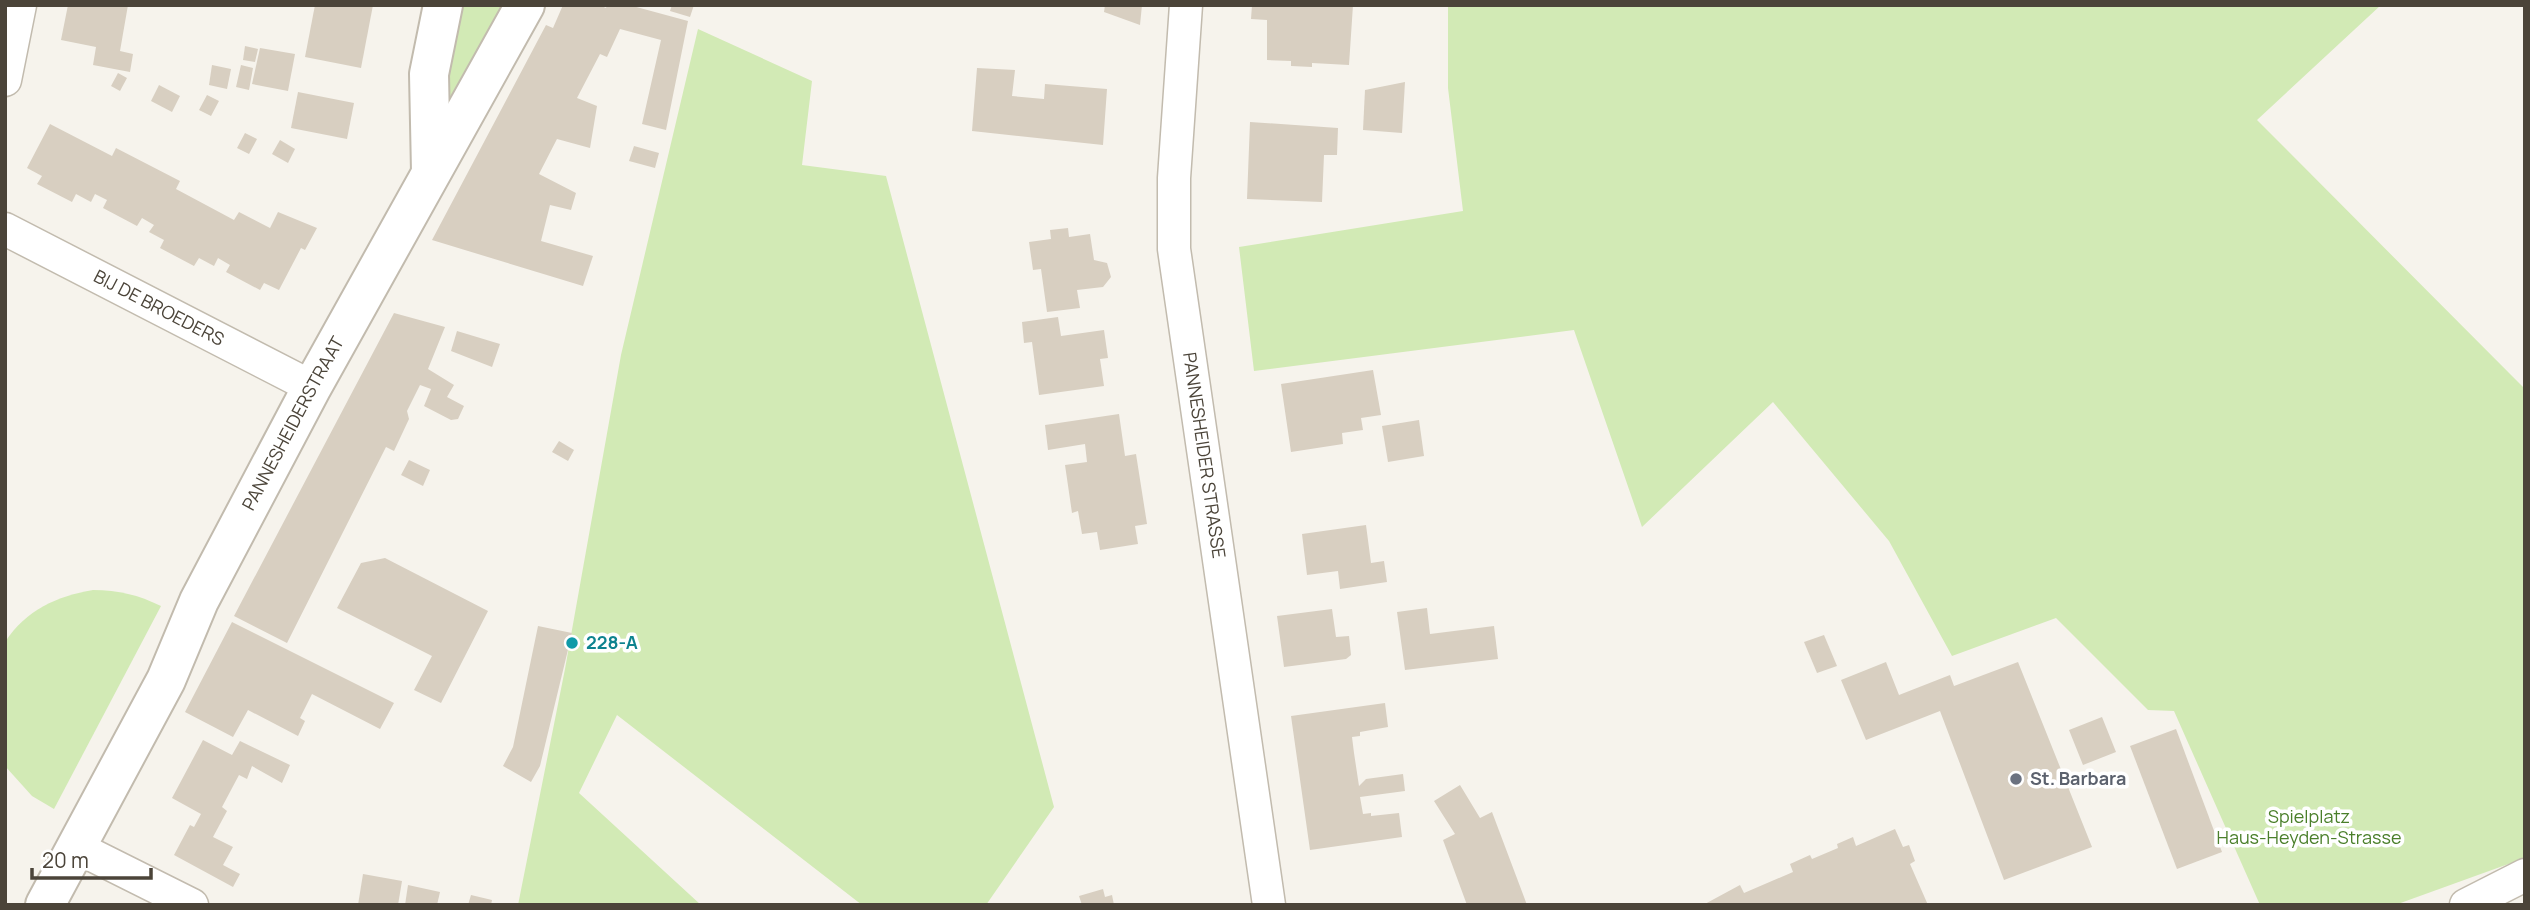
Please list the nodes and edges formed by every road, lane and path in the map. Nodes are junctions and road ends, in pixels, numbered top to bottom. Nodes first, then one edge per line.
1 (20, 5) edge
2 (443, 5) edge
3 (525, 5) edge
4 (1186, 5) edge
5 (5, 80) edge
6 (431, 174) junction
7 (5, 229) edge
8 (312, 387) junction
9 (76, 847) junction
10 (2525, 875) edge
11 (45, 905) edge
12 (192, 905) edge
13 (1269, 905) edge
14 (2466, 905) edge

1 - 5 street
2 - 6 street
3 - 6 street, PANNESHEIDERSTRAAT
4 - 13 street, PANNESHEIDER STRASSE
6 - 8 street, PANNESHEIDERSTRAAT
7 - 8 street, BIJ DE BROEDERS
8 - 9 street, PANNESHEIDERSTRAAT
9 - 11 street, PANNESHEIDERSTRAAT
9 - 12 street
10 - 14 street

